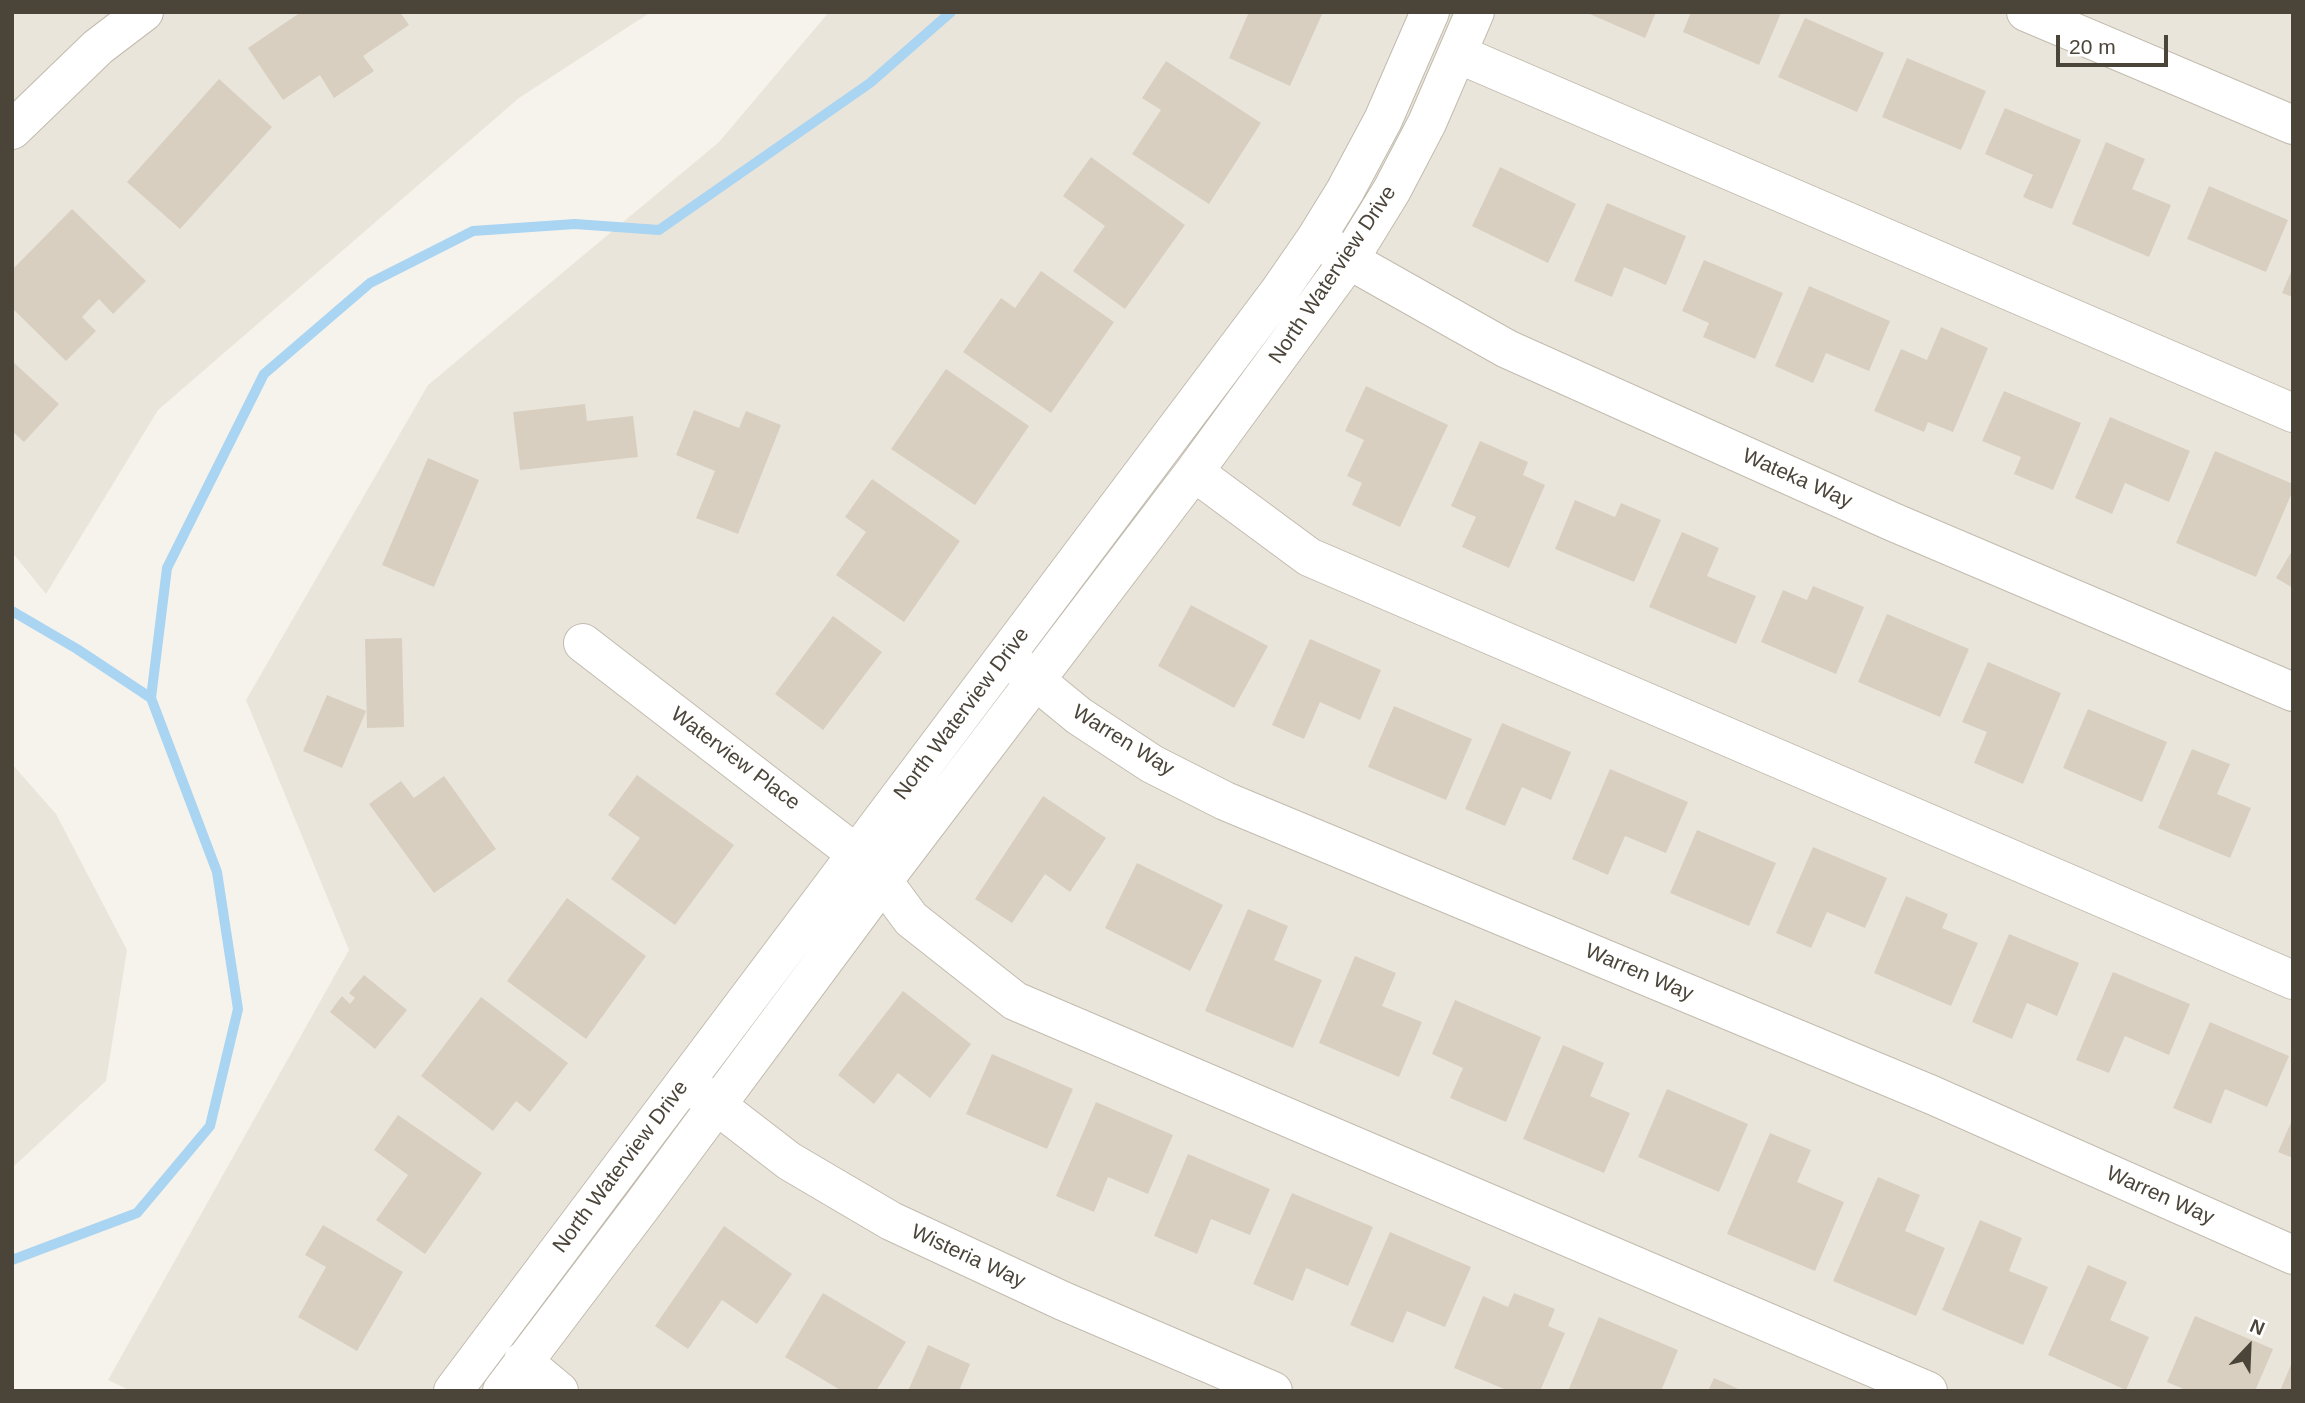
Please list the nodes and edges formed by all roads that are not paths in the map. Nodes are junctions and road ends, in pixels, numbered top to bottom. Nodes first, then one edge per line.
1 (144, 12) edge
2 (1430, 12) edge
3 (1475, 12) edge
4 (2026, 12) edge
5 (1458, 54) junction
6 (2293, 125) edge
7 (12, 130) edge
8 (1317, 238) junction
9 (1349, 260) junction
10 (2293, 413) edge
11 (1195, 472) junction
12 (583, 643) dead end
13 (1006, 656) junction
14 (1036, 681) junction
15 (2293, 692) edge
16 (855, 853) junction
17 (883, 881) junction
18 (2293, 980) edge
19 (687, 1081) junction
20 (716, 1105) junction
21 (2293, 1255) edge
22 (512, 1376) edge
23 (453, 1391) edge
24 (559, 1391) edge
25 (1273, 1391) edge
26 (1927, 1391) edge

1 - 7 street
2 - 8 street, North Waterview Drive
3 - 5 street, North Waterview Drive
4 - 6 street
5 - 9 street, North Waterview Drive
5 - 10 street
8 - 9 street, Wateka Way
8 - 13 street, North Waterview Drive
9 - 11 street, North Waterview Drive
9 - 15 street, Wateka Way
11 - 14 street, North Waterview Drive
11 - 18 street
12 - 16 street, Waterview Place
13 - 14 street, Warren Way
13 - 16 street, North Waterview Drive
14 - 17 street, North Waterview Drive
14 - 21 street, Warren Way
16 - 17 street, Waterview Place
16 - 19 street, North Waterview Drive
17 - 20 street, North Waterview Drive
17 - 26 street, Waterview Place
19 - 20 street, Wisteria Way
19 - 23 street, North Waterview Drive
20 - 22 street, North Waterview Drive
20 - 25 street, Wisteria Way
22 - 24 street

